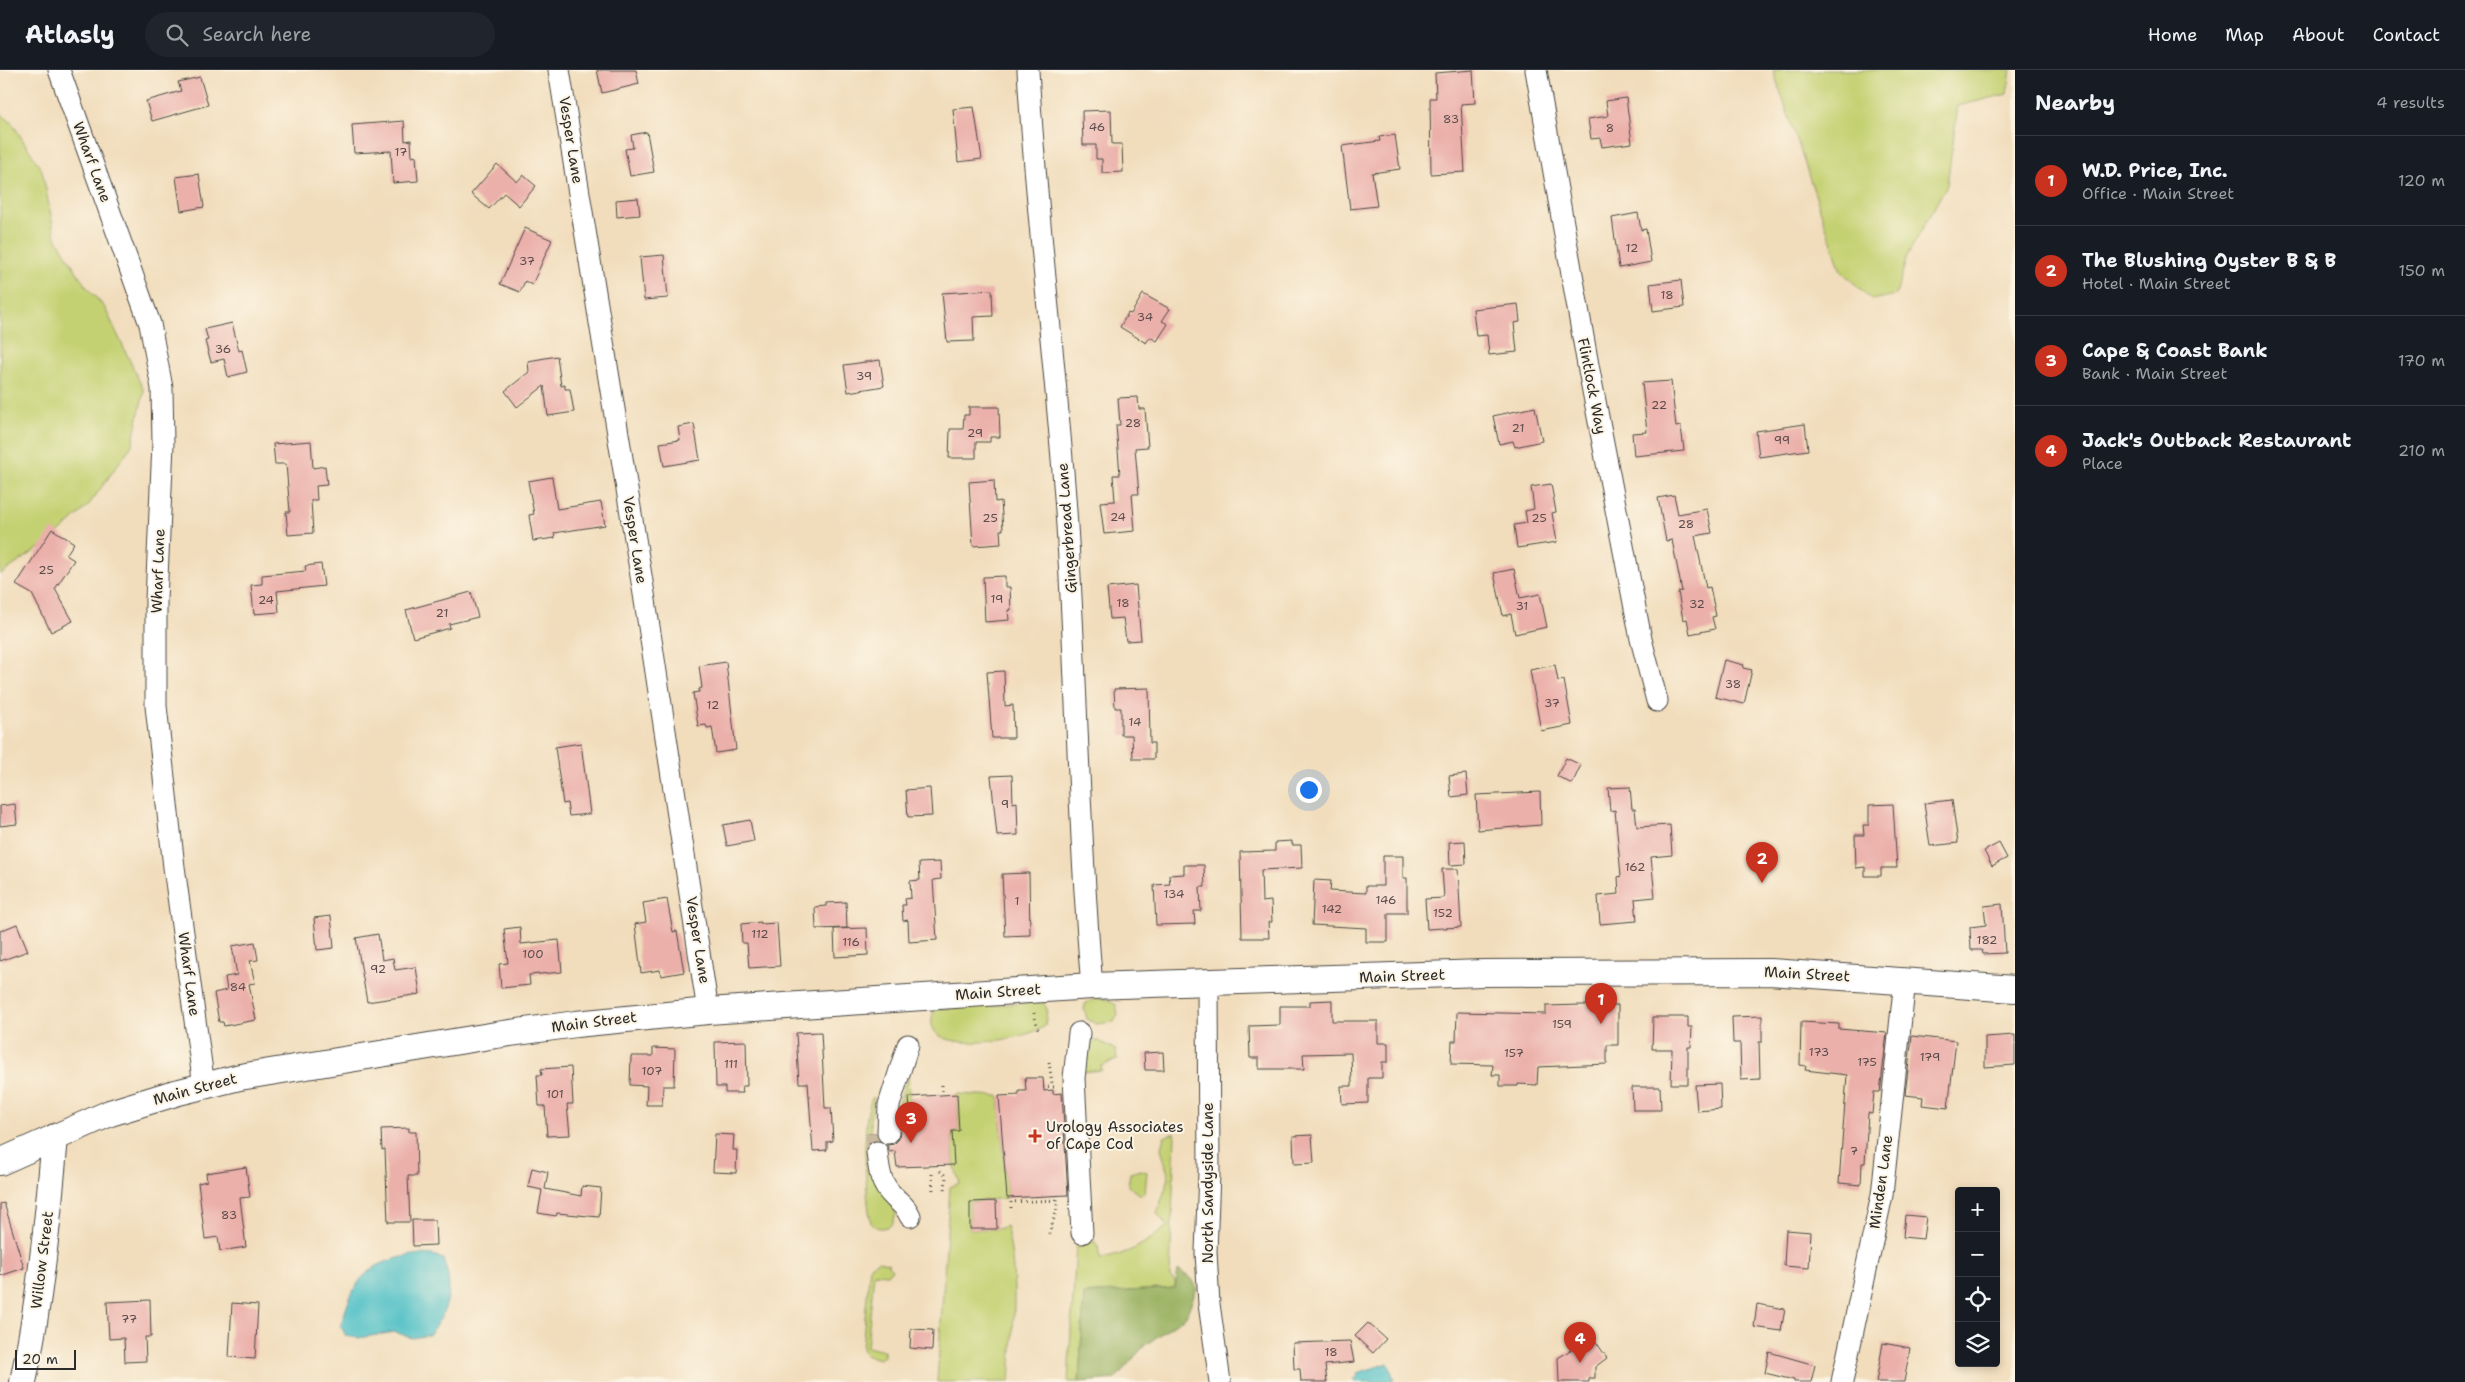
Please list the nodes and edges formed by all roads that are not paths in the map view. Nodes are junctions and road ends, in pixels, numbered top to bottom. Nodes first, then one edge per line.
1 (59, 70) edge
2 (559, 70) edge
3 (1028, 70) edge
4 (1536, 70) edge
5 (1657, 701) dead end
6 (1905, 980) junction
7 (1208, 982) junction
8 (1092, 986) junction
9 (2015, 989) edge
10 (708, 1011) junction
11 (1079, 1034) dead end
12 (899, 1051) dead end
13 (204, 1086) junction
14 (55, 1137) junction
15 (0, 1162) edge
16 (911, 1207) dead end
17 (1082, 1233) dead end
18 (23, 1382) edge
19 (1220, 1382) edge
20 (1842, 1382) edge

1 - 13 street, Wharf Lane
2 - 10 street, Vesper Lane
3 - 8 street, Gingerbread Lane
4 - 5 street, Flintlock Way
6 - 7 main road, Main Street
6 - 9 main road, Main Street
6 - 20 street, Minden Lane
7 - 8 main road, Main Street
7 - 19 street, North Sandyside Lane
8 - 10 main road, Main Street
10 - 13 main road, Main Street
11 - 17 street
12 - 16 street
13 - 14 main road, Main Street
14 - 15 main road, Main Street
14 - 18 main road, Willow Street

